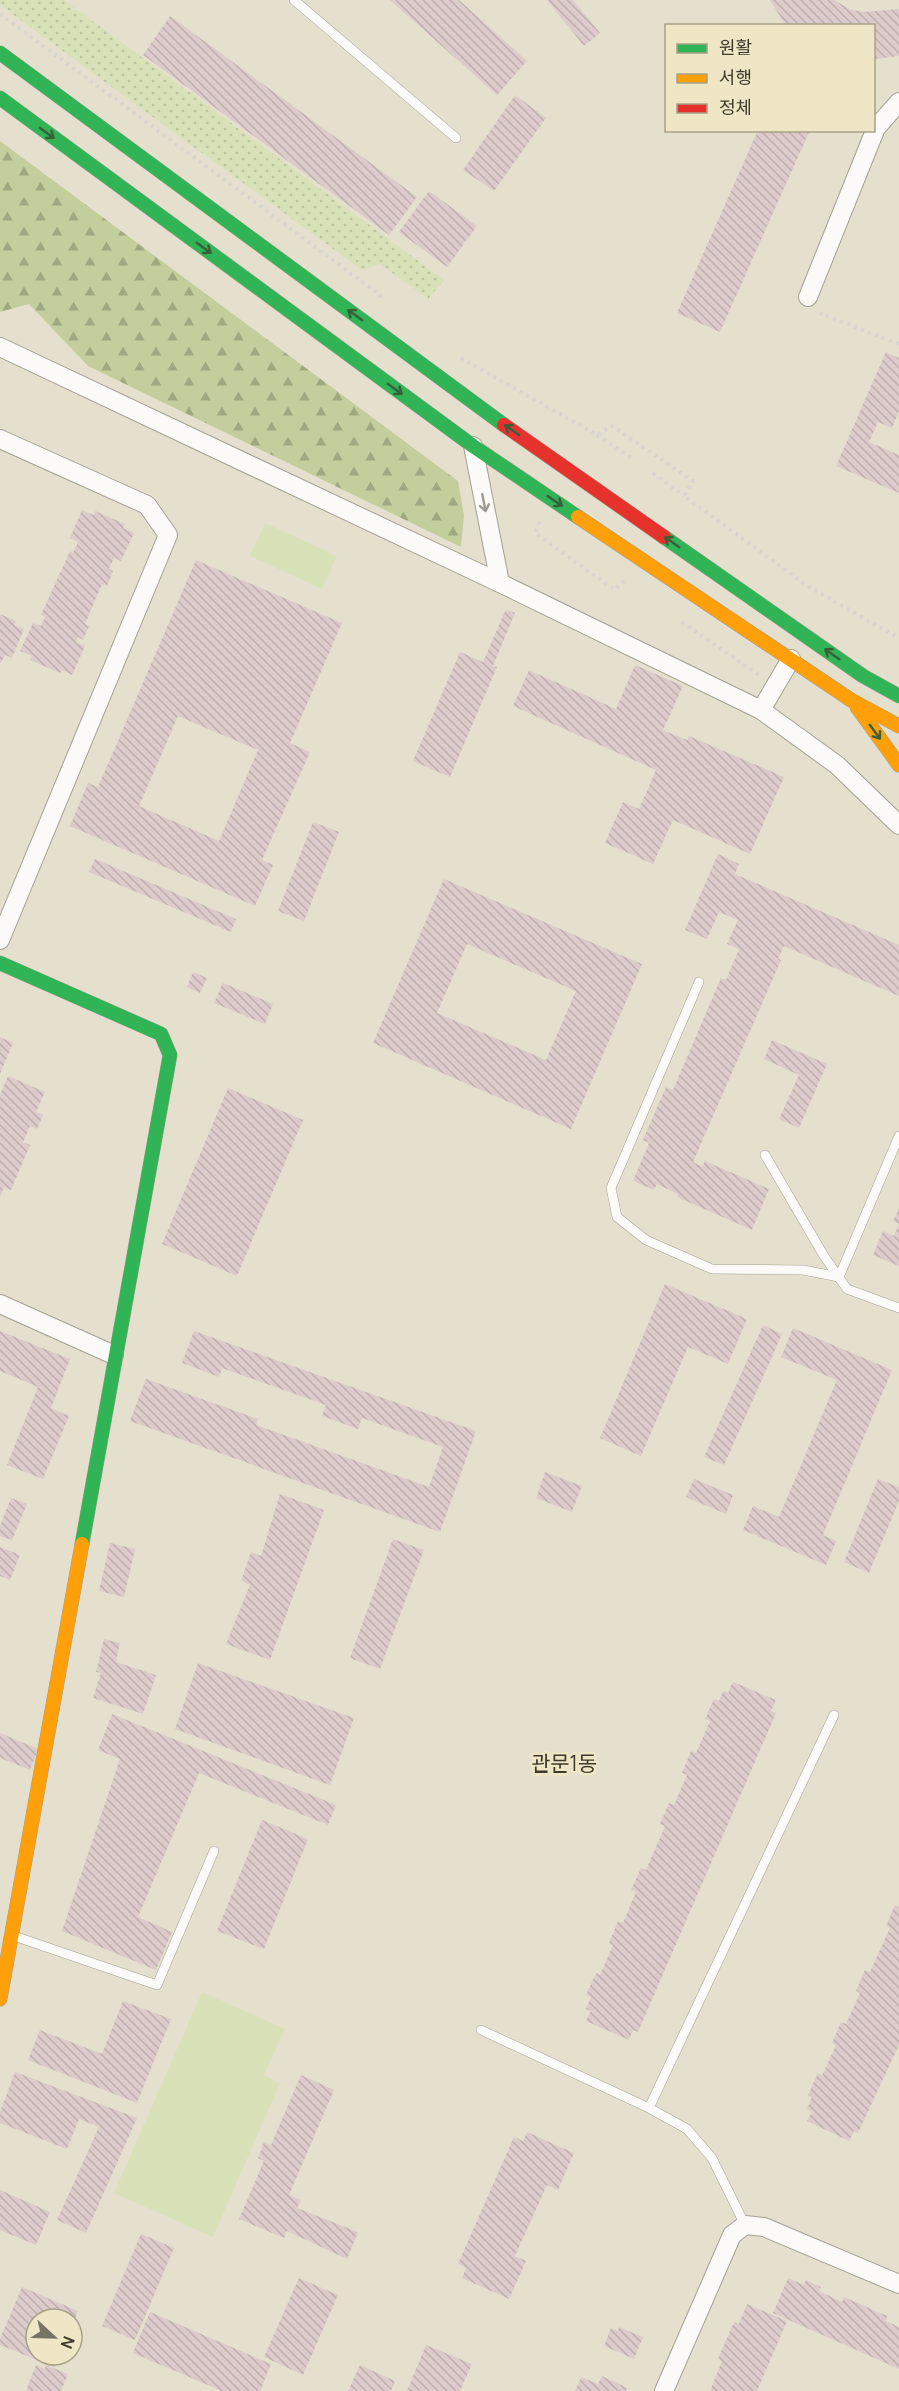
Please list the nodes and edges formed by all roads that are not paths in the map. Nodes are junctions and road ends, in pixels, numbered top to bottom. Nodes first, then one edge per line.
1 (294, 0) edge
2 (0, 53) edge
3 (0, 98) edge
4 (899, 102) edge
5 (875, 130) edge
6 (874, 132) edge
7 (456, 138) dead end
8 (808, 297) road end
9 (0, 347) edge
10 (0, 440) edge
11 (473, 446) junction
12 (500, 583) junction
13 (791, 659) junction
14 (863, 676) junction
15 (899, 682) edge
16 (899, 696) edge
17 (851, 699) junction
18 (761, 710) junction
19 (899, 726) edge
20 (899, 765) edge
21 (899, 825) edge
22 (0, 940) edge
23 (0, 963) edge
24 (699, 982) dead end
25 (899, 1136) edge
26 (765, 1155) dead end
27 (839, 1277) junction
28 (0, 1304) edge
29 (899, 1308) edge
30 (114, 1355) junction
31 (834, 1715) dead end
32 (214, 1851) dead end
33 (11, 1935) junction
34 (0, 1999) edge
35 (481, 2030) dead end
36 (649, 2108) junction
37 (745, 2225) junction
38 (899, 2284) edge
39 (664, 2391) edge

1 - 7 lane
14 -> 2 main road
3 -> 11 main road
4 - 5 street
6 - 8 street
9 - 12 street
10 - 22 street
11 -> 12 street
11 -> 13 main road
12 - 18 street
13 - 17 main road
13 - 18 street
14 - 15 main road
14 - 16 main road
17 - 19 main road
17 -> 20 main road
18 - 21 street
23 - 30 main road
24 - 27 lane
25 - 27 lane
26 - 27 lane
27 - 29 lane
28 - 30 street
30 - 33 main road
31 - 36 lane
32 - 33 lane
33 - 34 main road
35 - 36 lane
36 - 37 lane
37 - 38 street
37 - 39 street

